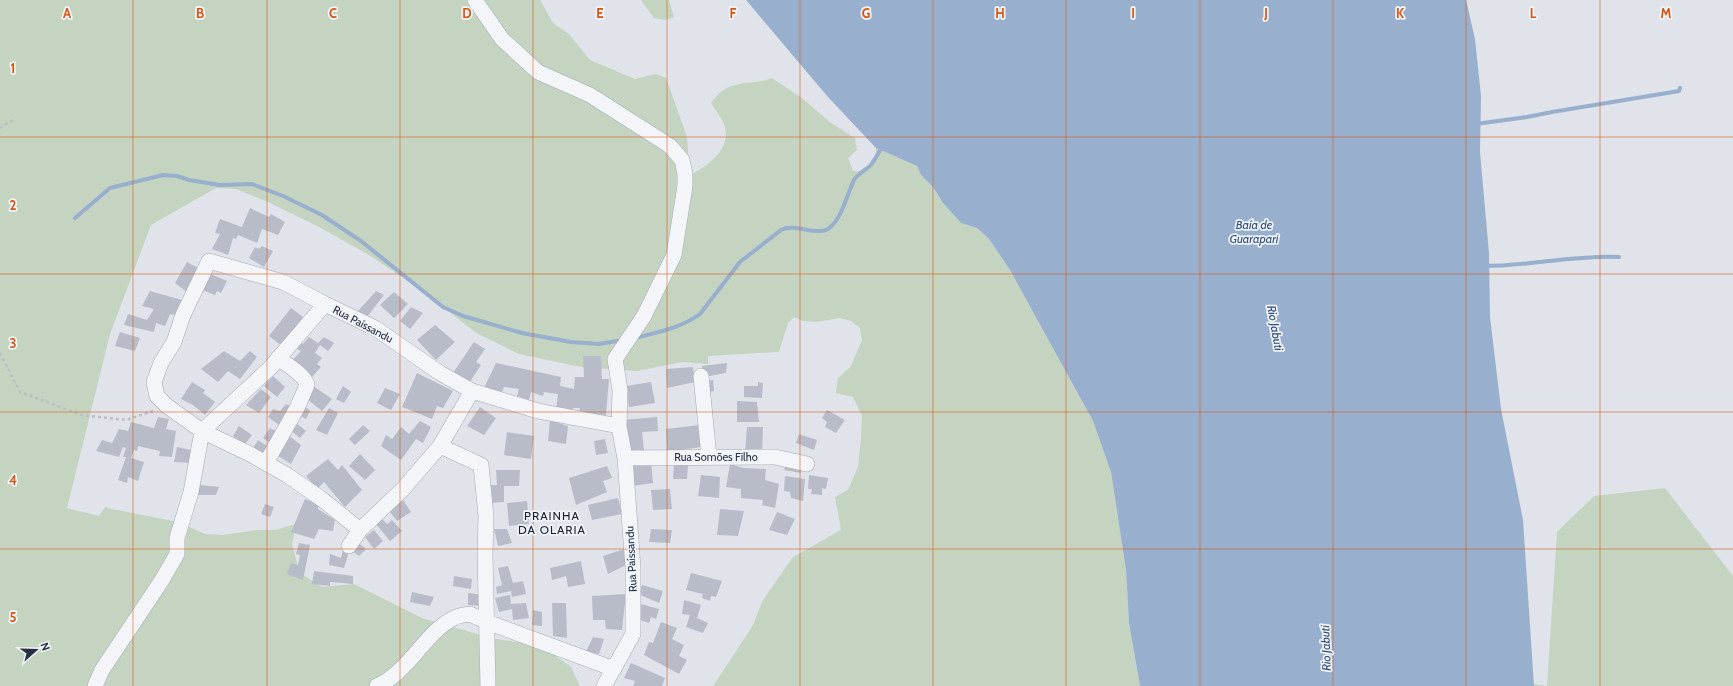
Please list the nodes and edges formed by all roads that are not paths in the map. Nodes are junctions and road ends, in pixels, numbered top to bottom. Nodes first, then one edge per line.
1 (475, 0) edge
2 (325, 304) junction
3 (278, 358) junction
4 (701, 376) dead end
5 (472, 391) junction
6 (619, 426) junction
7 (202, 431) junction
8 (440, 446) junction
9 (709, 457) junction
10 (625, 458) junction
11 (266, 463) junction
12 (807, 464) dead end
13 (360, 530) junction
14 (350, 546) dead end
15 (487, 622) junction
16 (614, 668) junction
17 (95, 686) edge
18 (377, 686) edge
19 (488, 686) edge
20 (604, 686) edge

1 - 6 street, Rua Paíssandu
2 - 3 street
2 - 5 street, Rua Paíssandu
2 - 7 street, Rua Paíssandu
3 - 7 street
3 - 11 street
4 - 9 street
5 - 6 street, Rua Paíssandu
5 - 8 street
6 - 10 street, Rua Paíssandu
7 - 11 street
7 - 17 street
8 - 13 street
8 - 15 street
9 - 10 street, Rua Somões Filho
9 - 12 street, Rua Somões Filho
10 - 16 street, Rua Paíssandu
11 - 13 street
13 - 14 street
15 - 16 street
15 - 18 street
15 - 19 street
16 - 20 street, Rua Paíssandu

